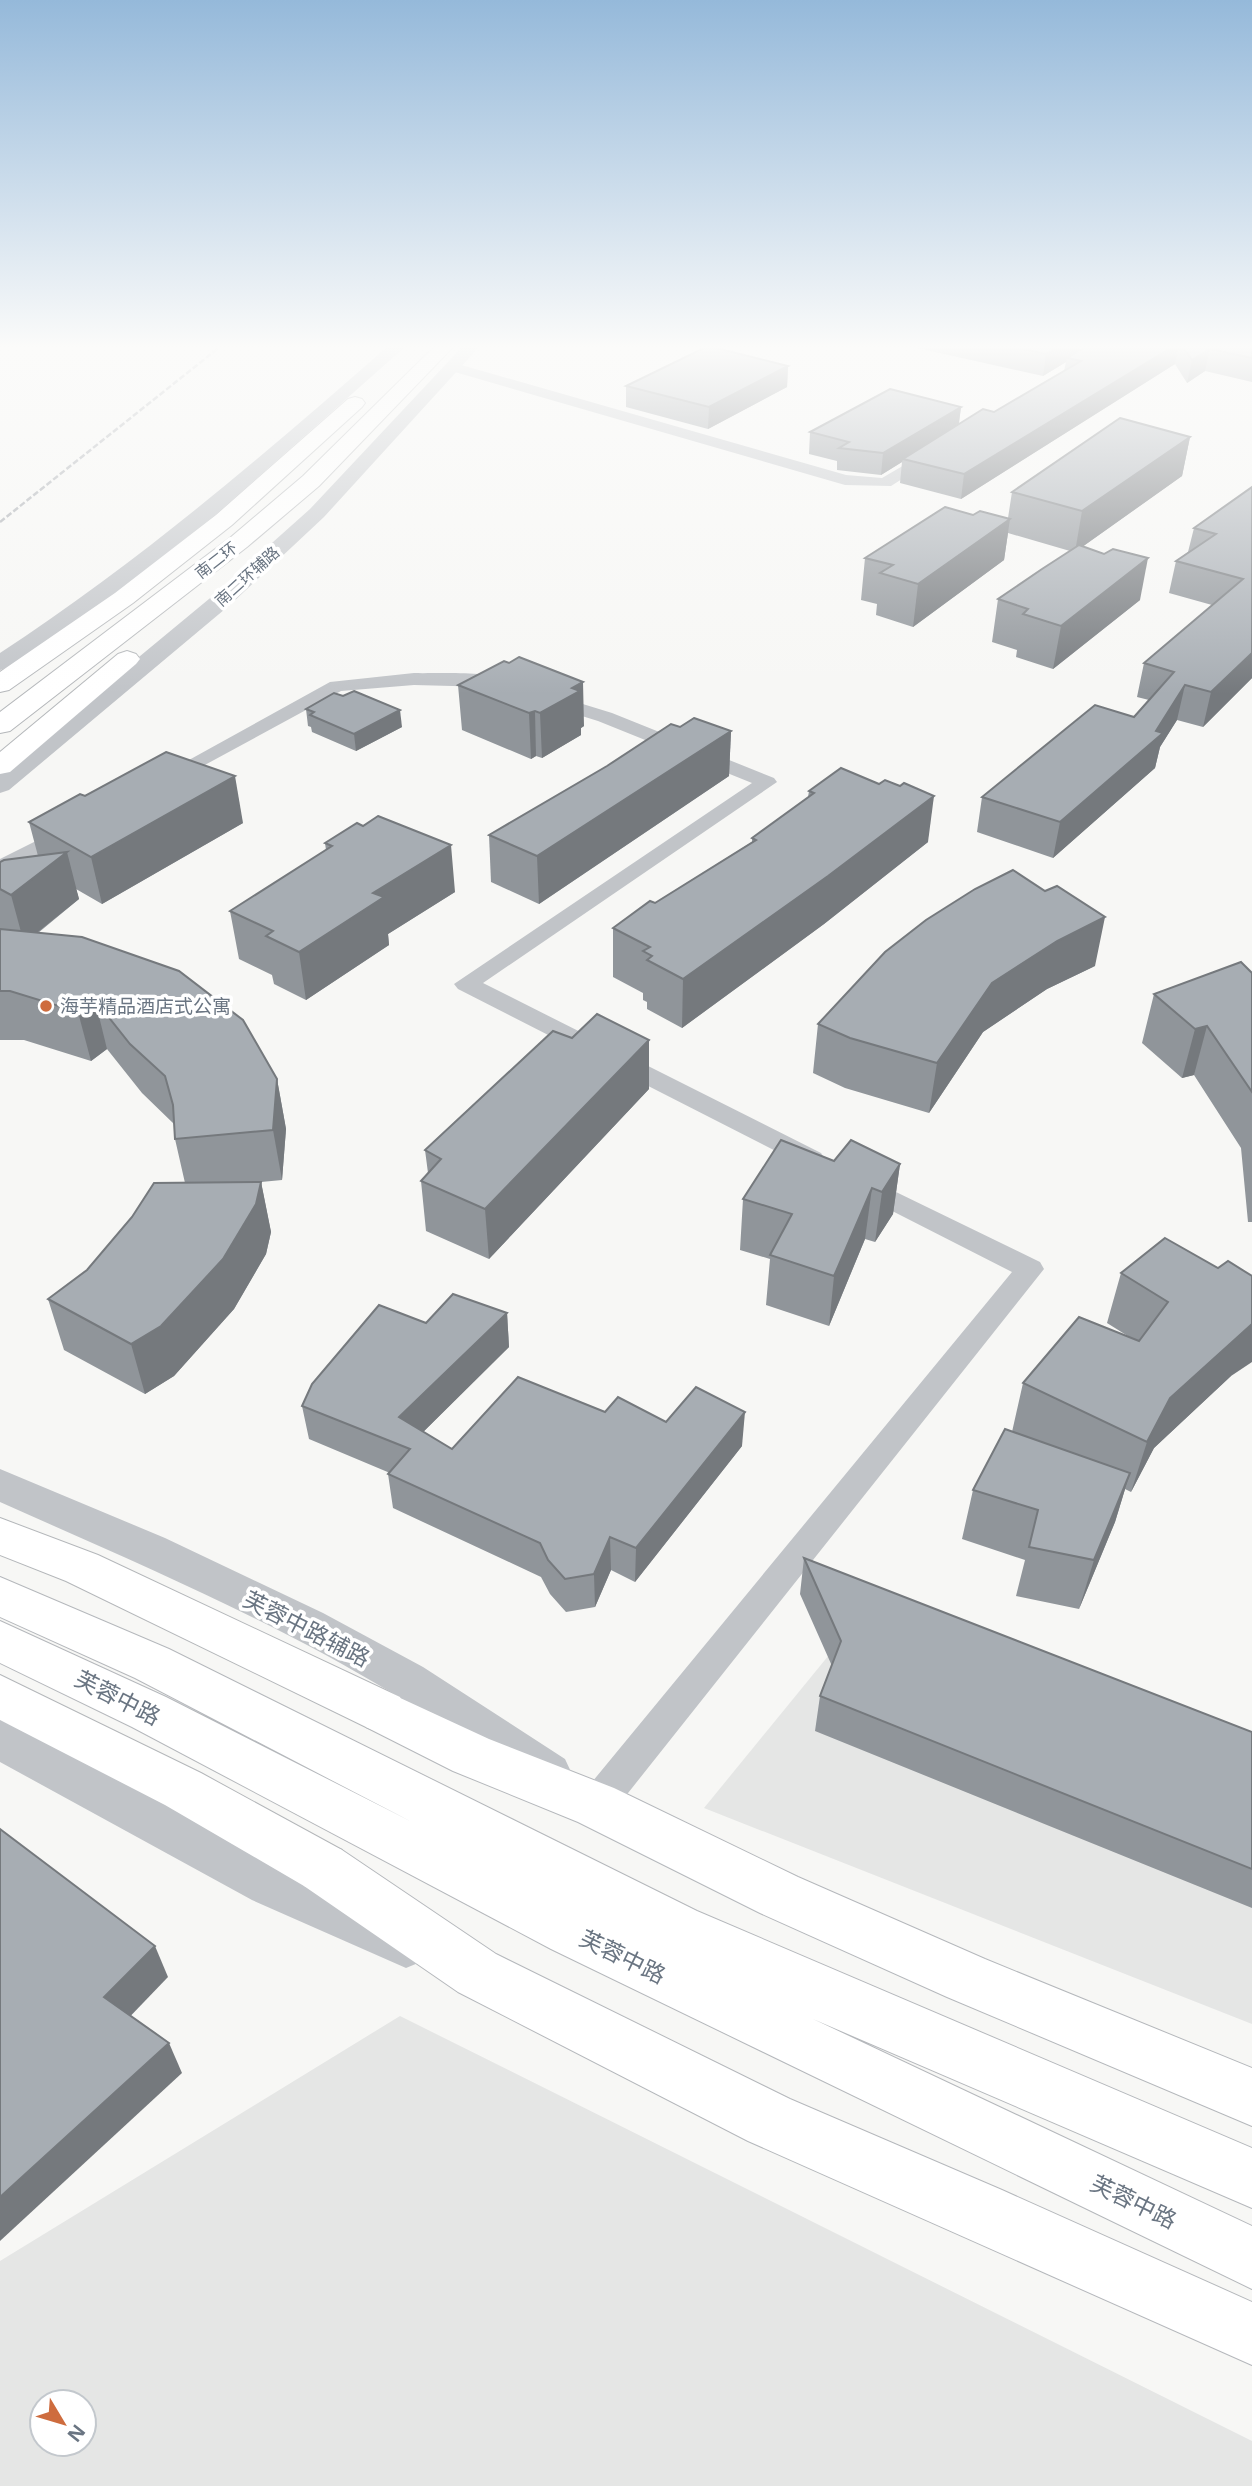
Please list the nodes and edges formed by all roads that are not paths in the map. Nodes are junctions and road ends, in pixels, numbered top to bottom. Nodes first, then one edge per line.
1 (264, 462) edge
2 (290, 462) edge
3 (332, 462) edge
4 (358, 462) edge
5 (788, 462) edge
6 (920, 462) edge
7 (311, 481) junction
8 (0, 663) edge
9 (0, 682) edge
10 (0, 725) edge
11 (0, 765) edge
12 (0, 785) edge
13 (145, 790) edge
14 (96, 816) edge
15 (0, 868) edge
16 (0, 1485) edge
17 (0, 1536) edge
18 (0, 1596) edge
19 (0, 1641) edge
20 (0, 1696) edge
21 (0, 1740) edge
22 (596, 1805) junction
23 (477, 1973) junction
24 (819, 2022) junction
25 (1252, 2097) edge
26 (1252, 2178) edge
27 (1252, 2258) edge
28 (1252, 2334) edge

1 - 8 street
2 - 9 main road, 南二环
3 - 7 main road, 南二环
4 - 12 street, 南二环辅路
5 - 6 street
7 - 10 main road, 南二环
7 - 11 main road
13 - 22 street
14 - 15 street
16 - 22 street, 芙蓉中路辅路
17 - 22 main road
18 - 24 main road, 芙蓉中路
19 - 24 main road, 芙蓉中路
20 - 23 main road
21 - 23 street
22 - 25 main road
23 - 28 main road
24 - 26 main road
24 - 27 main road, 芙蓉中路

